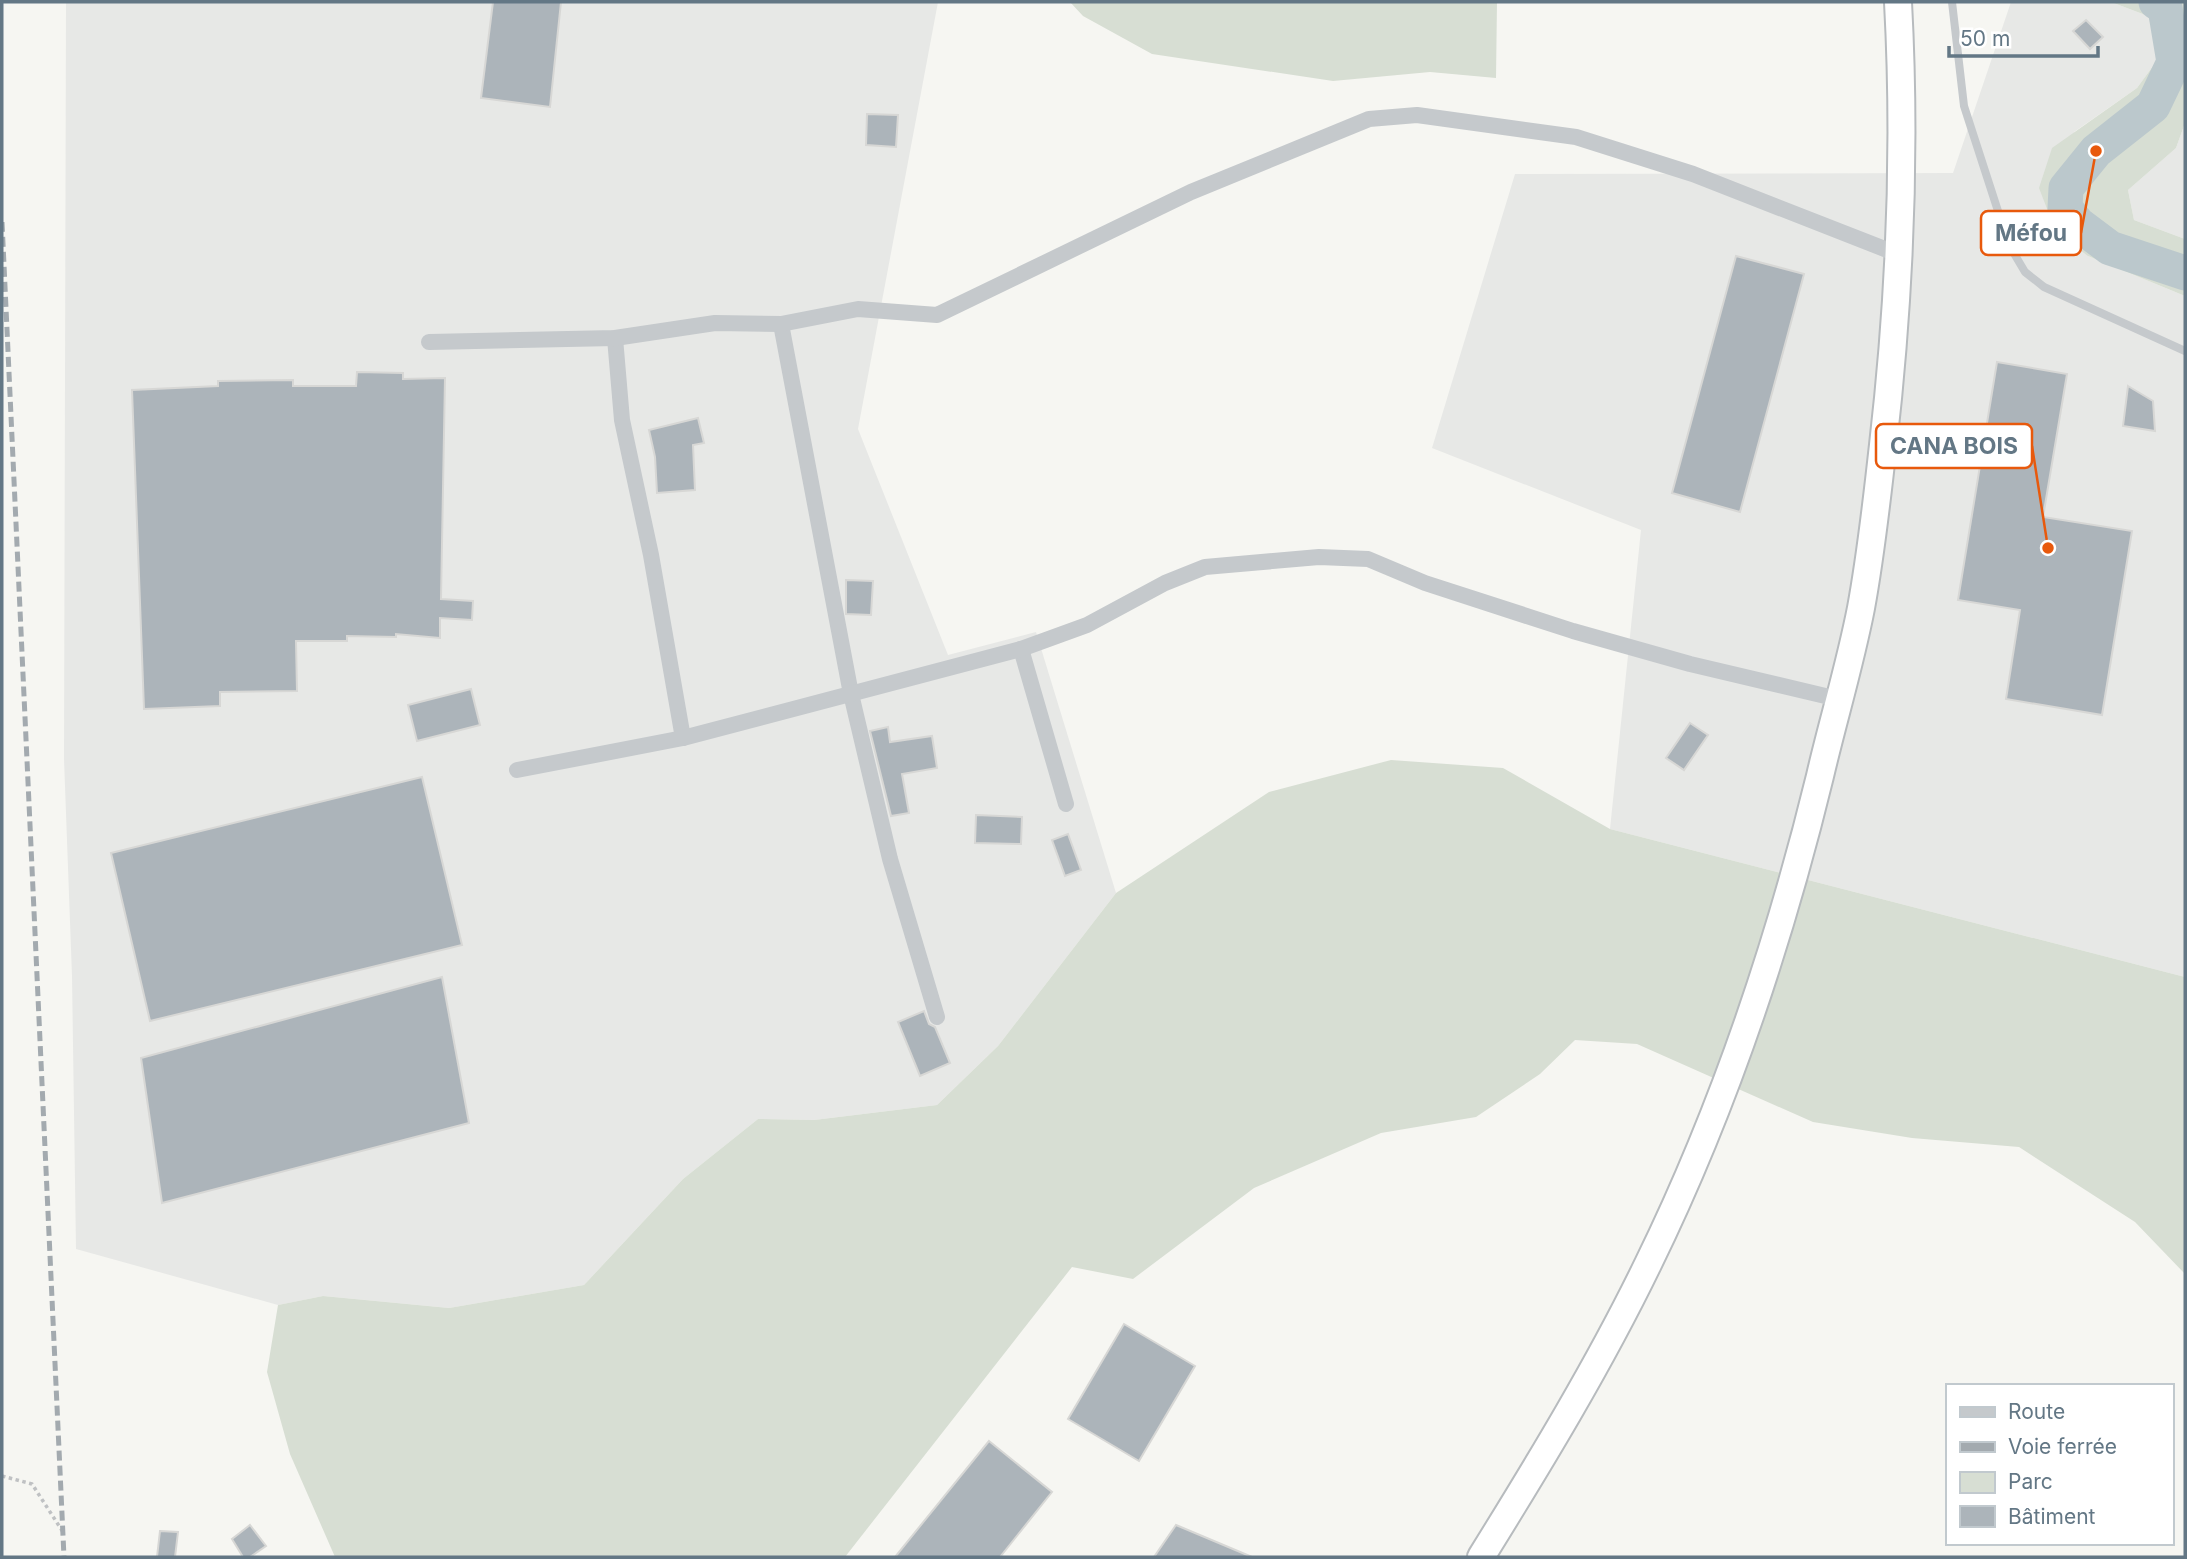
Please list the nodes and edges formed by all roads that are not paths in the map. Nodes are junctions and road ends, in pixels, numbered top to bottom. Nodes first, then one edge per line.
1 (1898, 2) edge
2 (1952, 2) edge
3 (1900, 255) junction
4 (781, 324) junction
5 (615, 338) junction
6 (429, 342) dead end
7 (2185, 351) edge
8 (1021, 649) junction
9 (851, 694) junction
10 (1838, 699) junction
11 (683, 738) junction
12 (517, 770) dead end
13 (1066, 804) dead end
14 (937, 1017) dead end
15 (1484, 1556) edge

1 - 3 highway
2 - 7 lane
3 - 4 street
3 - 10 highway
4 - 5 street
4 - 9 street
5 - 6 street
5 - 11 street
8 - 9 street
8 - 10 street
8 - 13 street
9 - 11 street
9 - 14 street
10 - 15 highway
11 - 12 street

